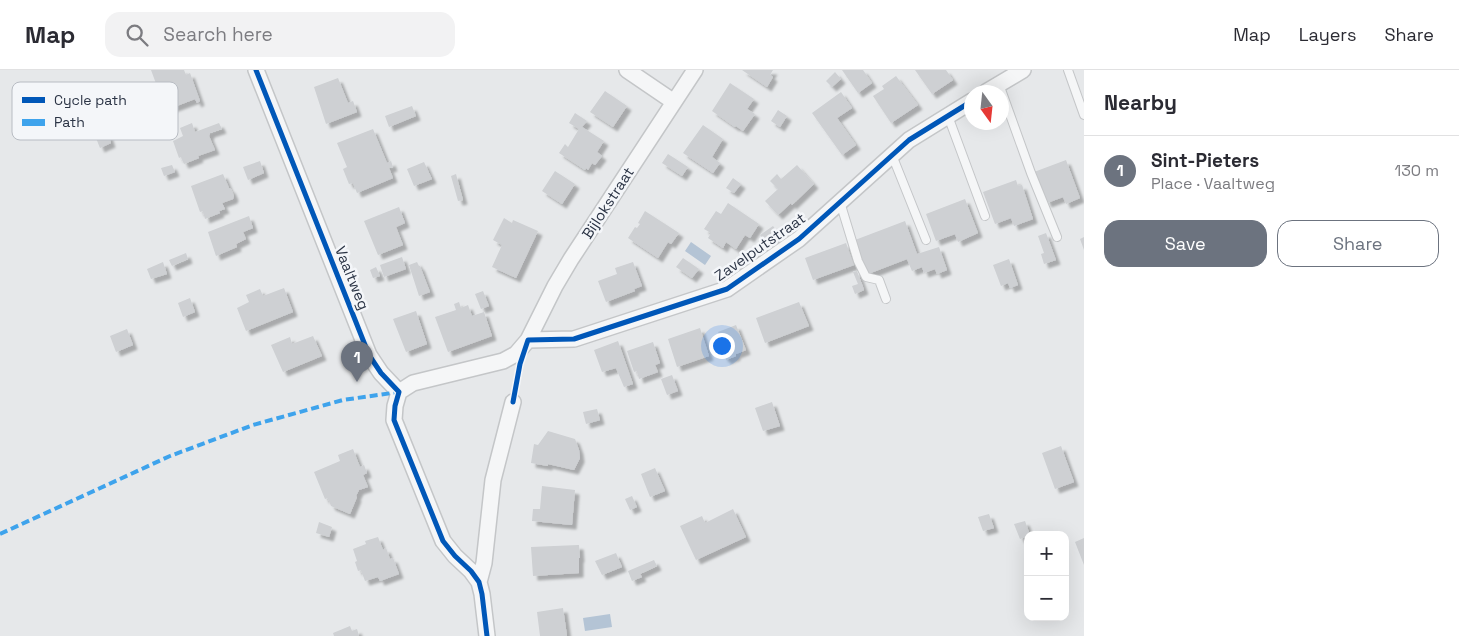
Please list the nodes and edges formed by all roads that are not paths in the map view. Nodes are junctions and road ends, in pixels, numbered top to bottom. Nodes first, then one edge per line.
1 (256, 70) edge
2 (626, 70) edge
3 (695, 70) edge
4 (1023, 70) edge
5 (1068, 70) edge
6 (999, 84) joint
7 (674, 102) junction
8 (964, 106) edge
9 (1084, 115) edge
10 (948, 116) junction
11 (892, 155) junction
12 (840, 202) junction
13 (986, 216) dead end
14 (1057, 237) dead end
15 (926, 240) dead end
16 (886, 299) dead end
17 (528, 340) junction
18 (400, 392) junction
19 (513, 402) dead end
20 (479, 582) junction
21 (487, 636) edge

1 - 18 street, Vaaltweg
2 - 7 street
3 - 7 street, Bijlokstraat
4 - 6 street
5 - 9 lane
6 - 14 lane
7 - 17 street, Bijlokstraat
8 - 10 street, Zavelputstraat
10 - 11 street, Zavelputstraat
10 - 13 lane
11 - 12 street, Zavelputstraat
11 - 15 lane
12 - 16 lane
12 - 17 street, Zavelputstraat
17 - 18 street, Bijlokstraat
18 - 20 street
19 - 20 street
20 - 21 street

